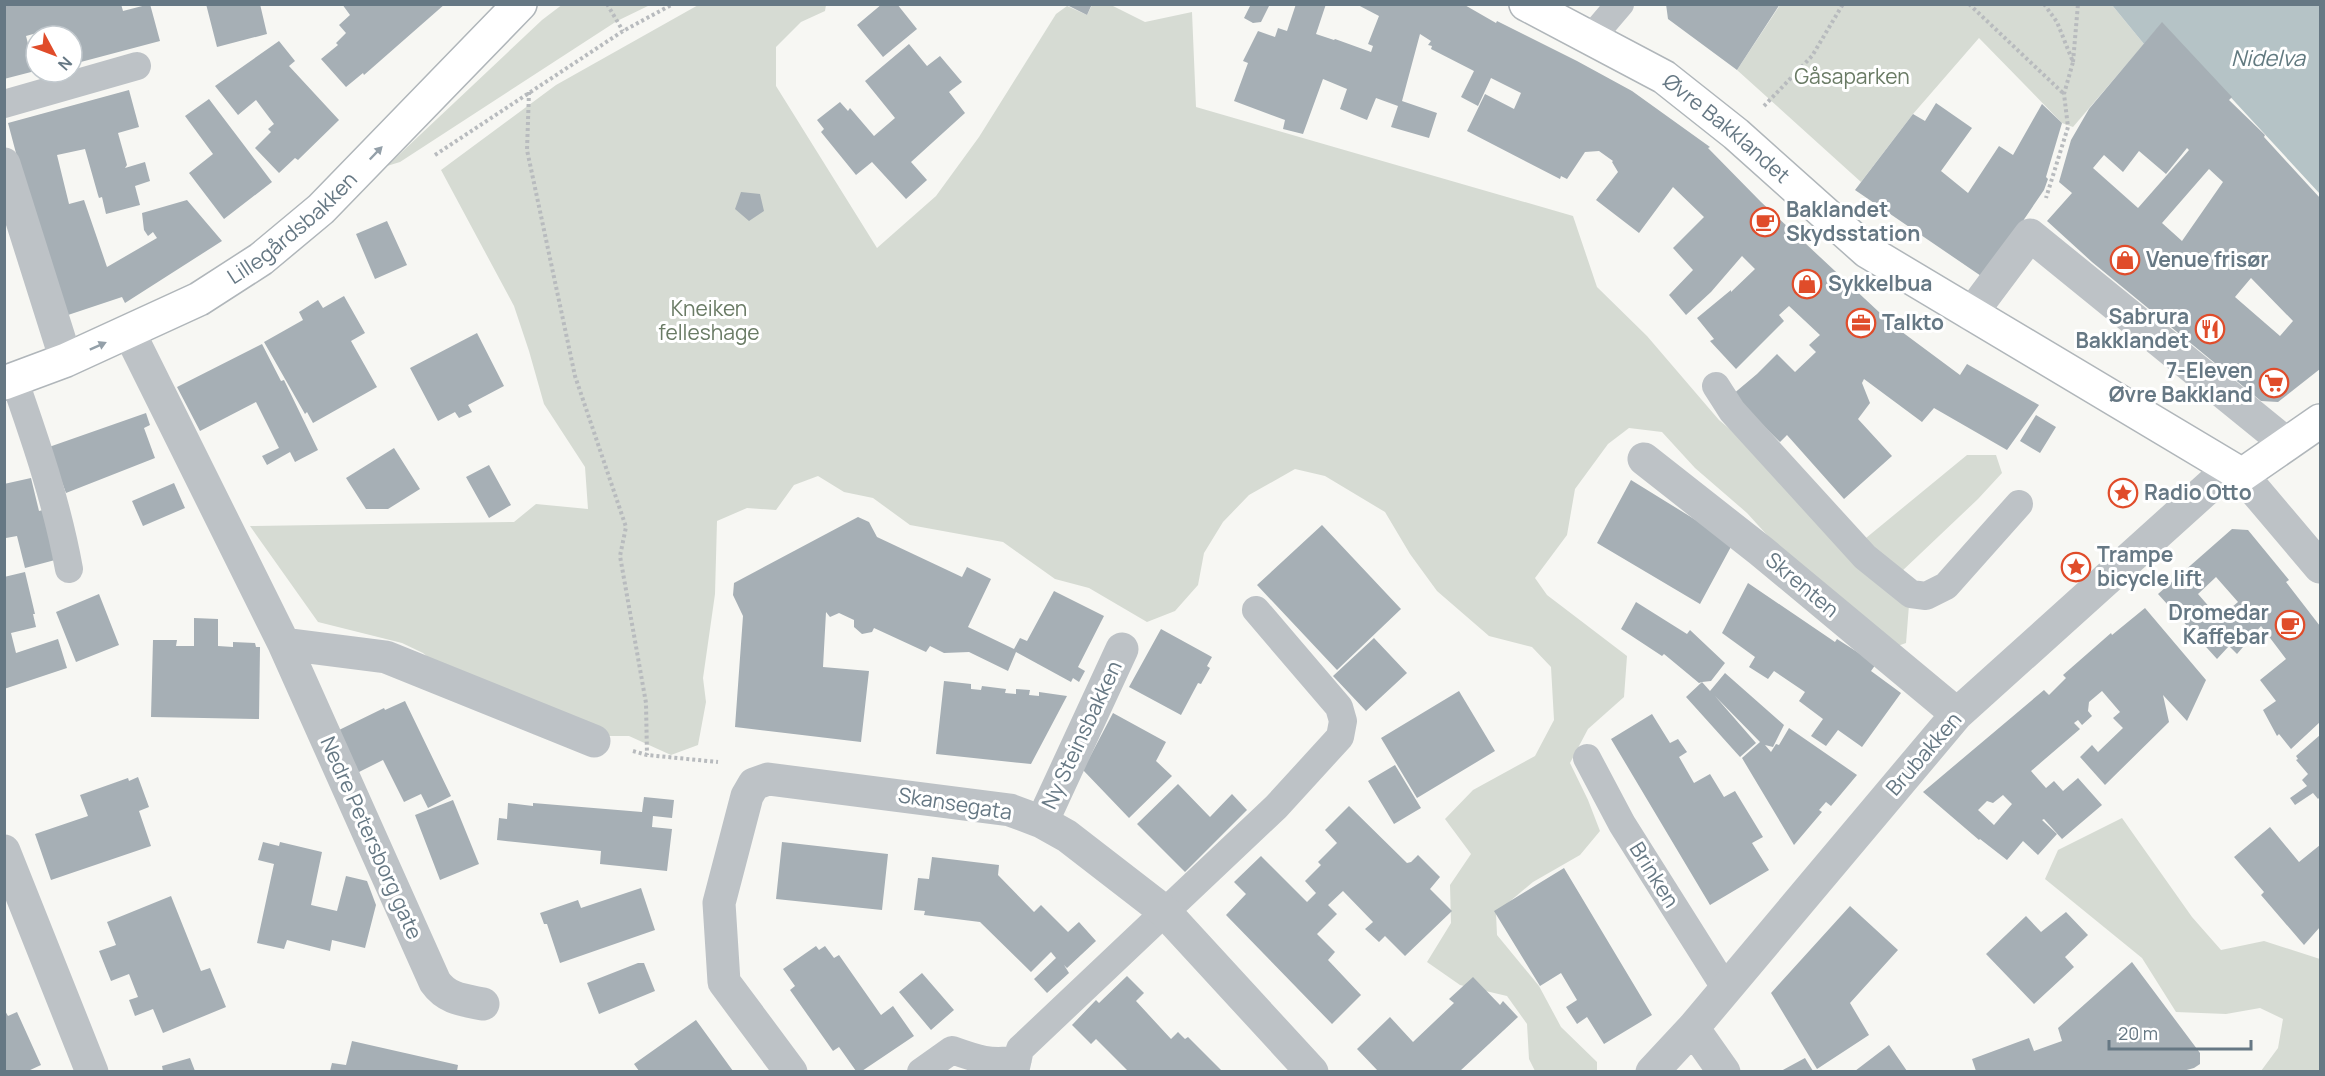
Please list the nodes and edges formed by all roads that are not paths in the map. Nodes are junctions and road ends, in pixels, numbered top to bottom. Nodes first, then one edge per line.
1 (1526, 4) edge
2 (1620, 4) edge
3 (514, 6) edge
4 (1591, 38) junction
5 (137, 66) dead end
6 (4, 104) edge
7 (4, 164) edge
8 (1971, 314) junction
9 (129, 332) junction
10 (66, 360) junction
11 (9, 381) edge
12 (1716, 386) dead end
13 (2320, 421) edge
14 (2288, 444) junction
15 (1644, 459) dead end
16 (2236, 471) junction
17 (2019, 504) dead end
18 (2320, 567) edge
19 (69, 568) dead end
20 (1256, 610) dead end
21 (284, 644) junction
22 (1122, 649) dead end
23 (1957, 714) junction
24 (594, 741) road end
25 (1587, 758) dead end
26 (1042, 822) junction
27 (4, 850) edge
28 (1164, 911) junction
29 (1726, 989) junction
30 (483, 1004) dead end
31 (1693, 1028) junction
32 (1017, 1065) edge
33 (92, 1071) edge
34 (790, 1071) edge
35 (921, 1071) edge
36 (1312, 1071) edge
37 (1652, 1071) edge
38 (1724, 1071) edge

1 - 4 street, Øvre Bakklandet
2 - 4 lane
9 -> 3 street, Lillegårdsbakken
4 - 8 street, Øvre Bakklandet
5 - 6 lane
7 - 10 street
8 - 14 street
8 - 16 street, Øvre Bakklandet
10 -> 9 street, Lillegårdsbakken
9 - 21 street, Nedre Petersborg gate
10 - 11 street, Lillegårdsbakken
11 - 19 lane, Lillegårdsbakken
12 - 17 lane
13 - 14 street
14 - 16 street
15 - 23 street, Skrenten
16 - 18 street
16 - 23 street, Brubakken
20 - 28 lane
21 - 24 street
21 - 30 street, Nedre Petersborg gate
22 - 26 street, Ny Steinsbakken
23 - 29 street, Brubakken
25 - 29 lane, Brinken
26 - 28 street, Skansegata
26 - 34 street, Skansegata
27 - 33 street
28 - 32 lane
28 - 36 street, Skansegata
29 - 31 street, Brubakken
31 - 37 street, Brubakken
31 - 38 street
32 - 35 lane

